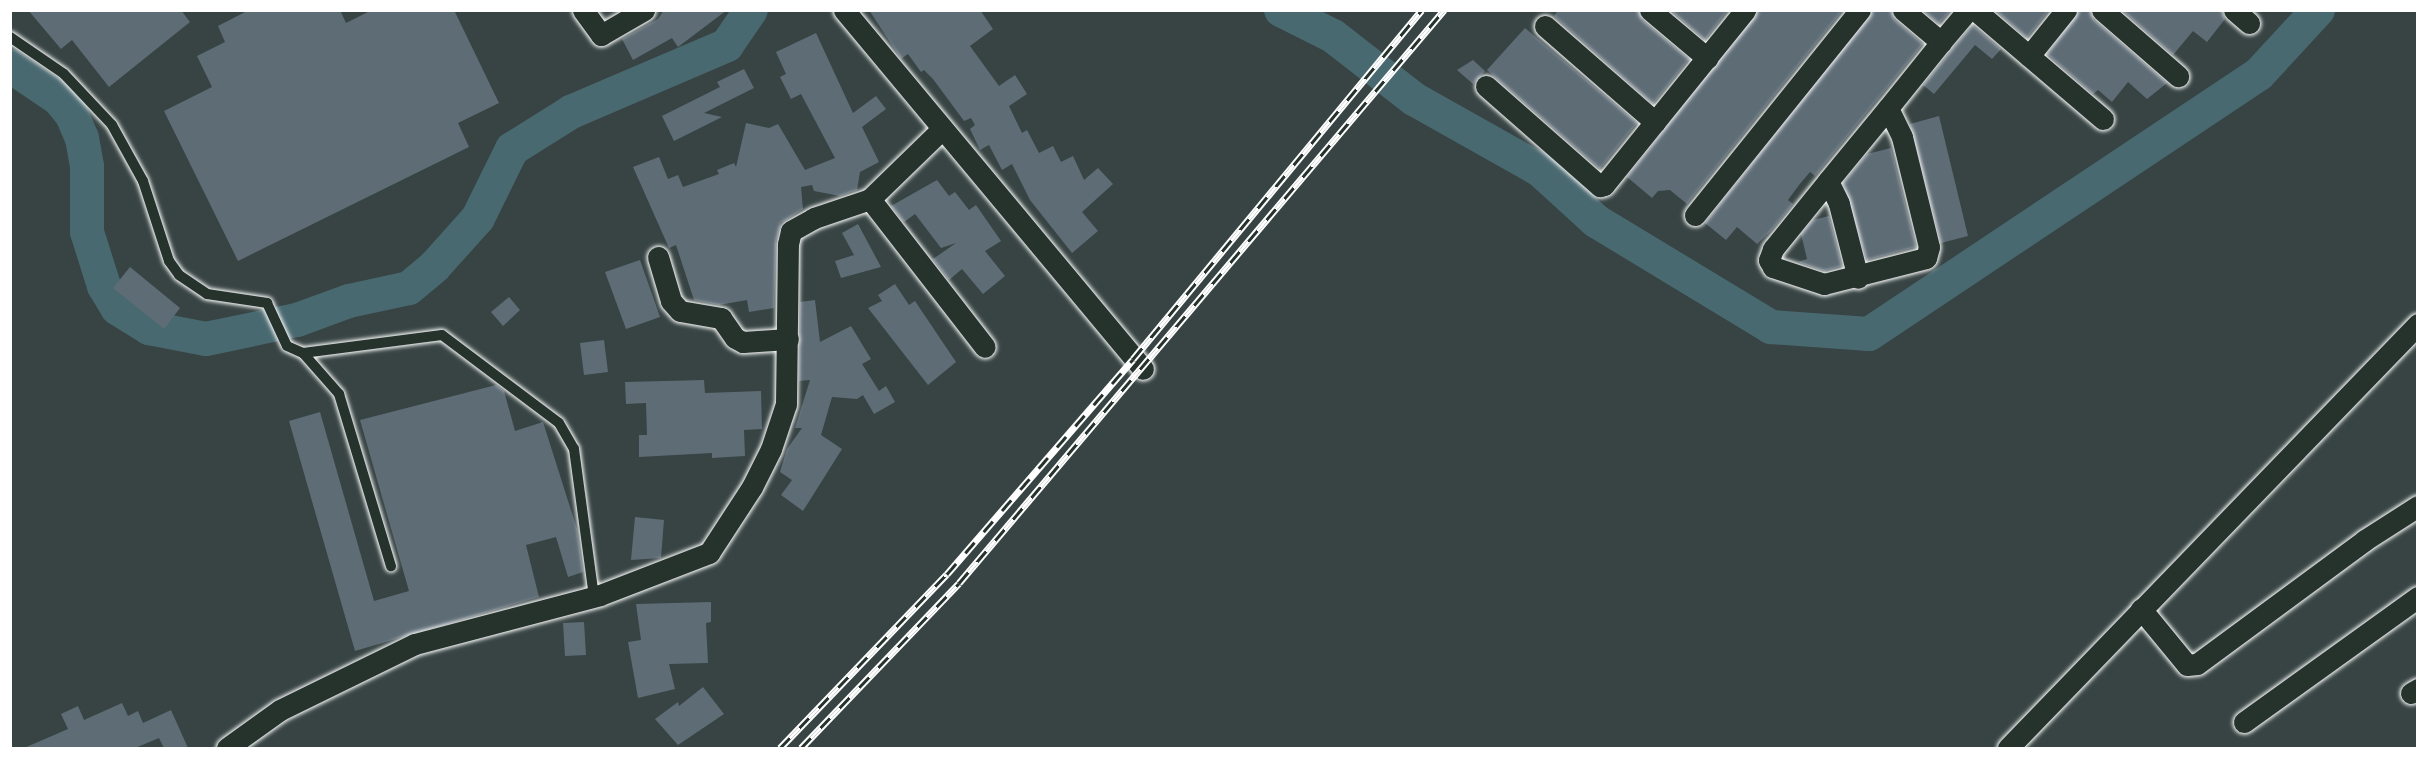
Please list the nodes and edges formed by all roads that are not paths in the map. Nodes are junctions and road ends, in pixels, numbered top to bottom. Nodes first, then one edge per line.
1 (583, 10) edge
2 (644, 10) edge
3 (844, 10) edge
4 (1650, 10) edge
5 (1745, 10) edge
6 (1860, 10) edge
7 (1903, 10) edge
8 (1968, 10) edge
9 (1975, 10) edge
10 (2066, 10) edge
11 (2102, 10) edge
12 (1545, 26) dead end
13 (10, 37) edge
14 (1941, 42) junction
15 (2029, 56) junction
16 (1707, 58) junction
17 (2178, 76) dead end
18 (1486, 86) dead end
19 (1888, 108) junction
20 (2103, 119) dead end
21 (1655, 122) junction
22 (940, 131) junction
23 (1828, 182) junction
24 (870, 199) junction
25 (1695, 215) dead end
26 (658, 256) dead end
27 (1858, 278) junction
28 (2418, 324) edge
29 (788, 339) junction
30 (985, 347) dead end
31 (303, 353) junction
32 (1143, 369) dead end
33 (2418, 506) edge
34 (391, 566) dead end
35 (597, 596) junction
36 (2418, 597) edge
37 (2141, 609) junction
38 (2244, 722) dead end
39 (227, 748) edge
40 (2008, 748) edge

1 - 2 street
3 - 22 street
4 - 16 street
5 - 16 street
6 - 25 street
7 - 14 street
8 - 14 street
9 - 15 street
10 - 15 street
11 - 17 street
12 - 21 street
13 - 31 lane
14 - 19 street
15 - 20 street
16 - 21 street
18 - 21 street
19 - 23 street
19 - 27 street
22 - 24 street
22 - 32 street
23 - 27 street
23 - 27 street
24 - 29 street
24 - 30 street
26 - 29 street
28 - 37 street
29 - 35 street
31 - 34 lane
31 - 35 lane
33 - 37 street
35 - 39 street
36 - 38 street
37 - 40 street

